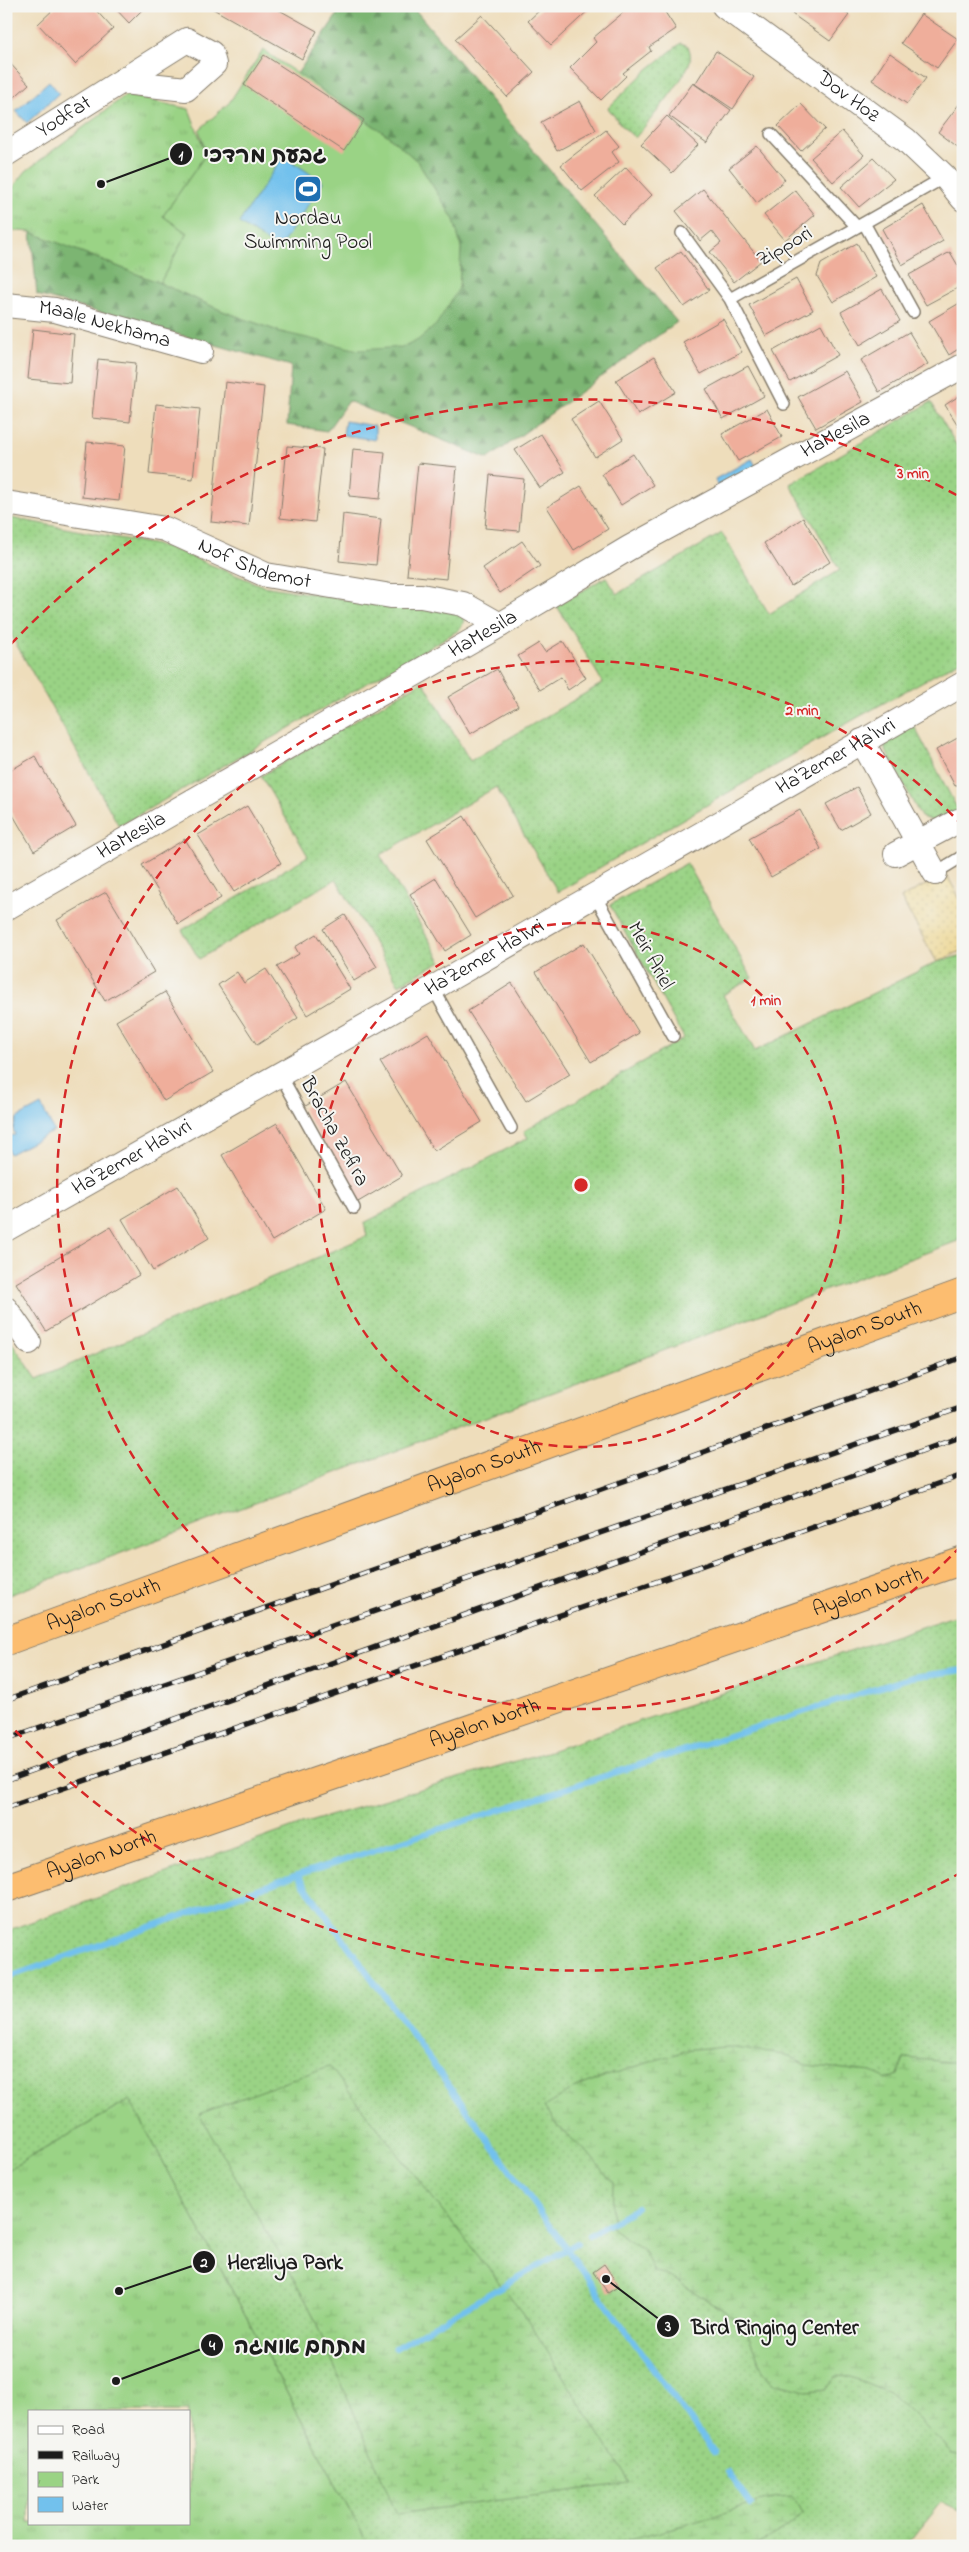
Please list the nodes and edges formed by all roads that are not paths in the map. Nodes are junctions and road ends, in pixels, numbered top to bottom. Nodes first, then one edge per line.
1 (724, 6) edge
2 (123, 82) dead end
3 (771, 134) dead end
4 (6, 154) edge
5 (945, 177) junction
6 (963, 199) edge
7 (860, 225) junction
8 (682, 233) dead end
9 (730, 299) junction
10 (6, 305) edge
11 (913, 312) dead end
12 (201, 351) dead end
13 (963, 366) edge
14 (784, 404) dead end
15 (6, 503) edge
16 (500, 625) junction
17 (963, 684) edge
18 (862, 741) junction
19 (958, 821) dead end
20 (918, 843) junction
21 (896, 854) dead end
22 (963, 856) edge
23 (935, 873) joint
24 (594, 894) junction
25 (6, 908) edge
26 (433, 988) junction
27 (673, 1036) dead end
28 (280, 1074) junction
29 (511, 1128) dead end
30 (354, 1208) dead end
31 (6, 1229) edge
32 (963, 1293) edge
33 (6, 1308) edge
34 (28, 1342) dead end
35 (963, 1560) edge
36 (6, 1641) edge
37 (6, 1888) edge

1 - 5 street, Dov Hoz
2 - 4 street, Yodfat
3 - 7 lane
5 - 6 street, Dov Hoz
5 - 7 lane, Zippori
7 - 9 lane, Zippori
7 - 11 lane
8 - 9 lane
9 - 14 lane
10 - 12 street, Maale Nekhama
13 - 16 street, HaMesila
15 - 16 street, Nof Shdemot
16 - 25 street, HaMesila
17 - 18 street, Ha'Zemer Ha'Ivri
18 - 20 street
18 - 24 street, Ha'Zemer Ha'Ivri
19 - 20 street
20 - 21 street
20 - 23 street
22 - 23 lane
24 - 26 street, Ha'Zemer Ha'Ivri
24 - 27 lane, Meir Ariel
26 - 28 street, Ha'Zemer Ha'Ivri
26 - 29 lane
28 - 30 lane, Bracha Zefira
28 - 31 street, Ha'Zemer Ha'Ivri
32 - 36 highway, Ayalon South
33 - 34 street
35 - 37 highway, Ayalon North

